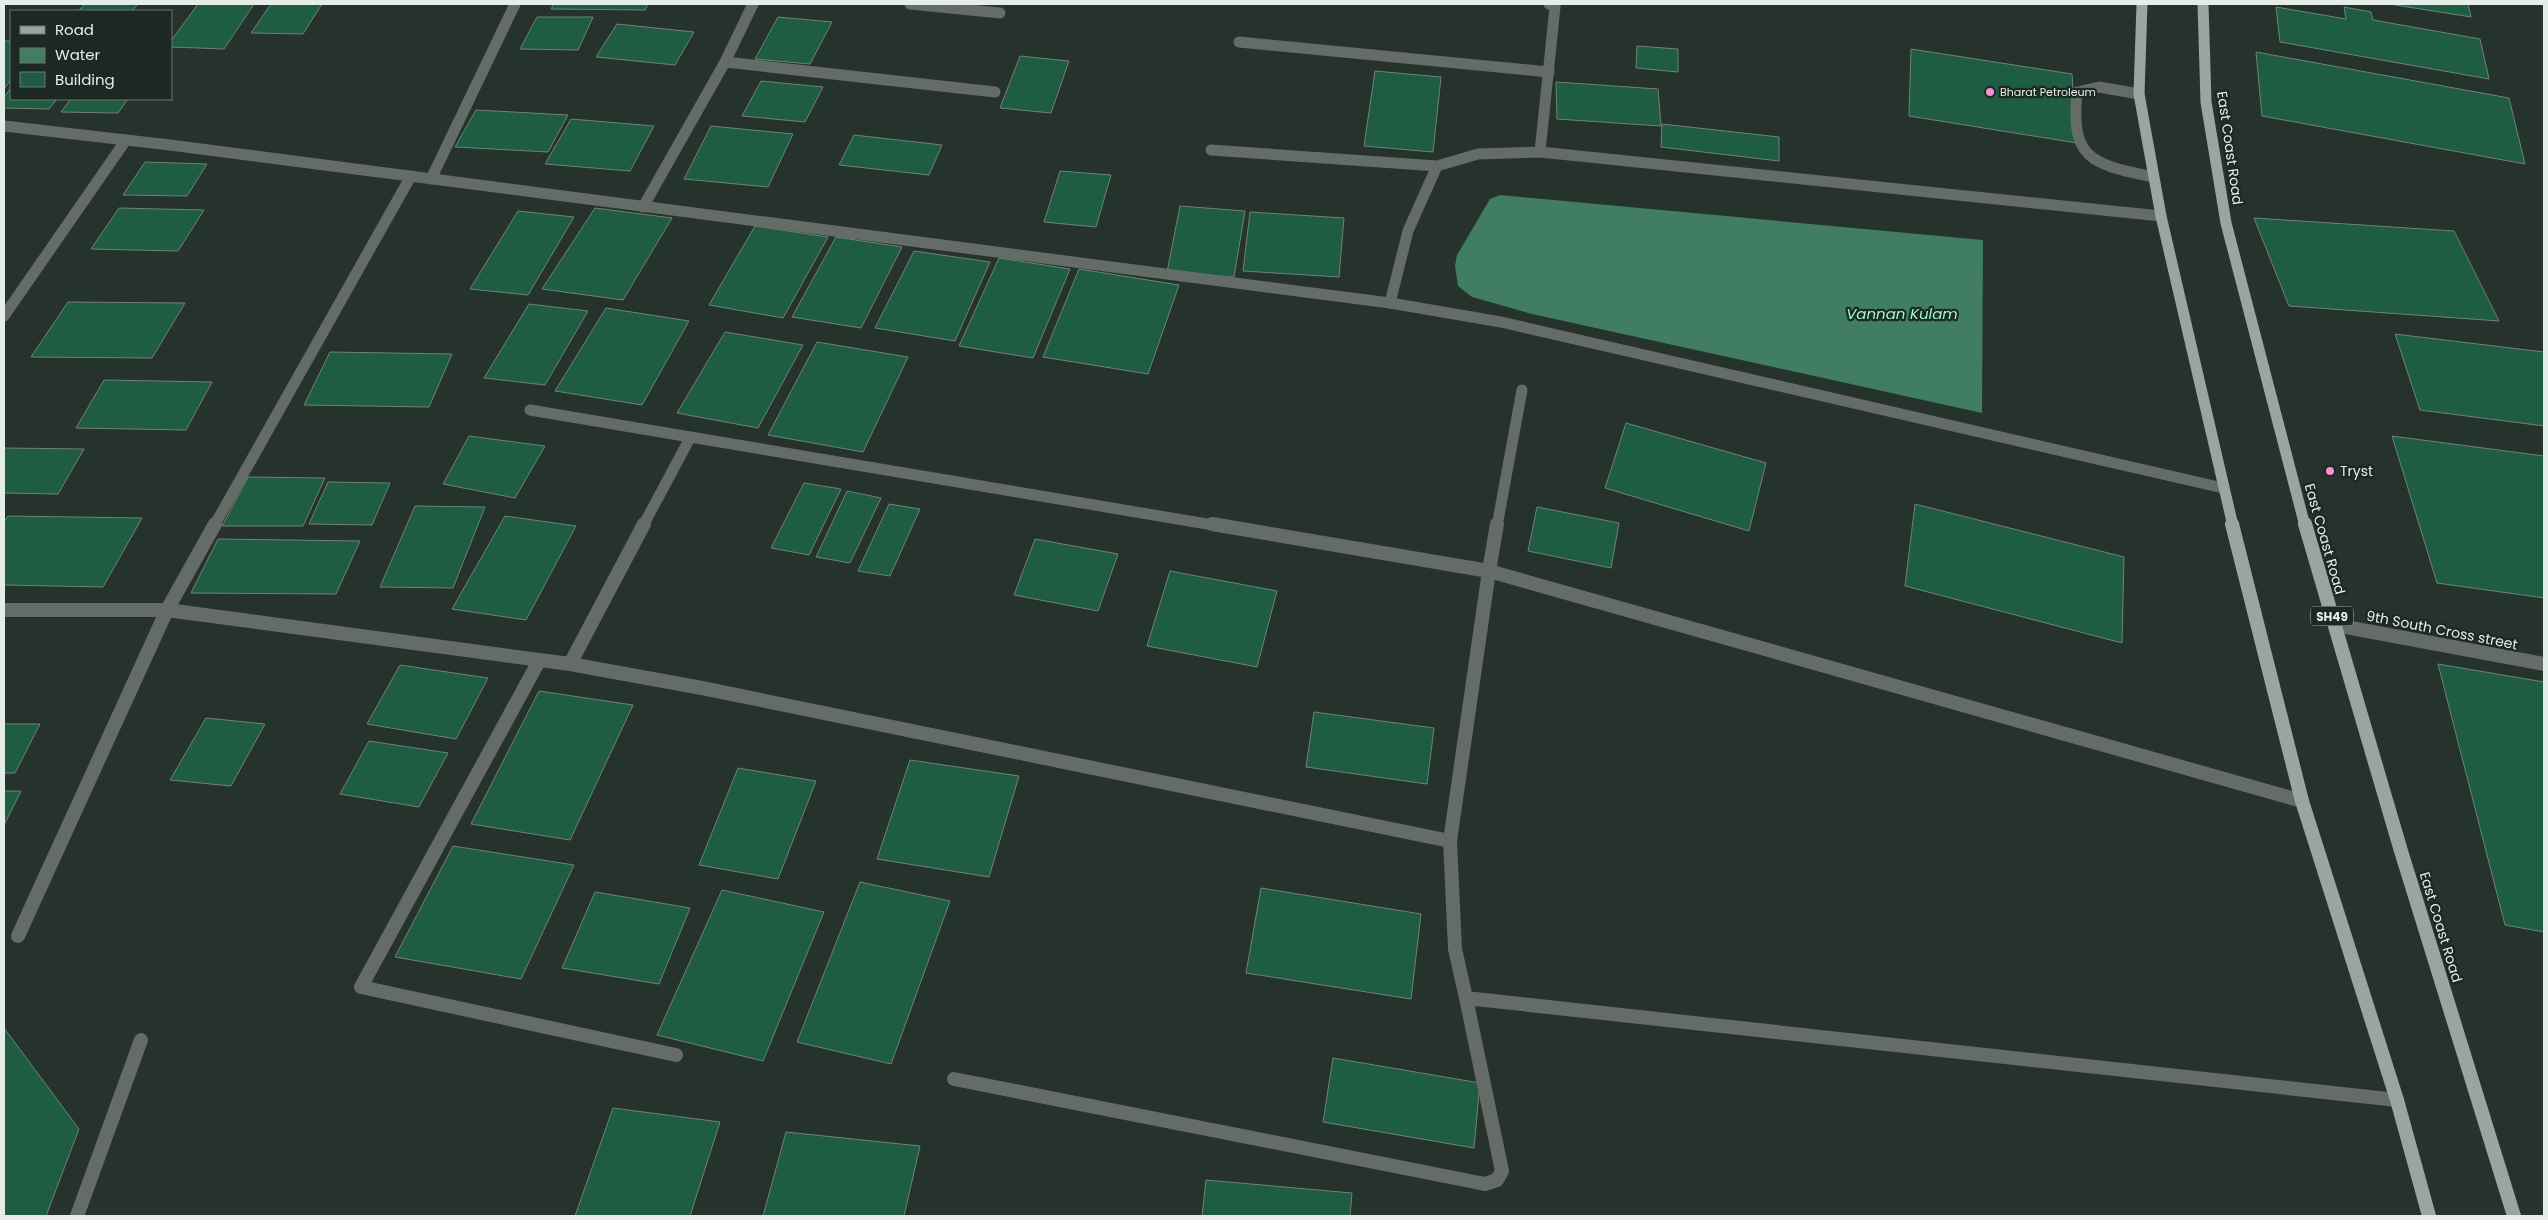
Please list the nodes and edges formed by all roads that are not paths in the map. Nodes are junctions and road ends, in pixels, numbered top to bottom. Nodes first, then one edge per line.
1 (515, 4) edge
2 (754, 4) edge
3 (910, 4) edge
4 (1549, 4) edge
5 (2142, 4) edge
6 (2202, 4) edge
7 (1000, 13) dead end
8 (1239, 42) dead end
9 (724, 62) junction
10 (1549, 72) junction
11 (996, 92) dead end
12 (2139, 94) junction
13 (4, 126) edge
14 (126, 140) junction
15 (1212, 150) dead end
16 (1540, 152) junction
17 (1437, 166) junction
18 (411, 176) junction
19 (2153, 177) junction
20 (431, 179) junction
21 (643, 207) junction
22 (2161, 216) junction
23 (1390, 303) junction
24 (4, 316) edge
25 (1522, 390) dead end
26 (530, 410) dead end
27 (690, 438) junction
28 (2223, 488) junction
29 (1489, 570) junction
30 (4, 610) edge
31 (167, 610) junction
32 (2335, 625) junction
33 (539, 661) junction
34 (570, 664) junction
35 (2544, 664) edge
36 (2302, 801) junction
37 (1450, 841) junction
38 (18, 936) dead end
39 (1466, 998) junction
40 (141, 1040) dead end
41 (676, 1055) dead end
42 (954, 1078) dead end
43 (2397, 1100) junction
44 (77, 1216) edge
45 (2429, 1216) edge
46 (2514, 1216) edge

1 - 20 street
2 - 9 street
3 - 7 street
4 - 10 street
5 - 12 main road
6 - 32 main road, East Coast Road / SH49
8 - 10 street
9 - 11 street
9 - 21 street
10 - 16 street
12 - 19 main road
12 - 19 street
13 - 14 street
14 - 18 street
14 - 24 street
15 - 17 street
16 - 17 street
16 - 22 street
17 - 23 street
18 - 20 street
18 - 31 street
19 - 22 main road
20 - 21 street
21 - 23 street
22 - 28 main road
23 - 28 street
25 - 29 street
26 - 27 street
27 - 29 street
27 - 34 street
28 - 36 main road
29 - 36 street
29 - 37 street
30 - 31 street
31 - 33 street
31 - 38 street
32 - 35 street, 9th South Cross street
32 - 46 main road, East Coast Road / SH49
33 - 34 street
33 - 41 street
34 - 37 street
36 - 43 main road
37 - 39 street
39 - 42 street
39 - 43 street
40 - 44 street
43 - 45 main road

